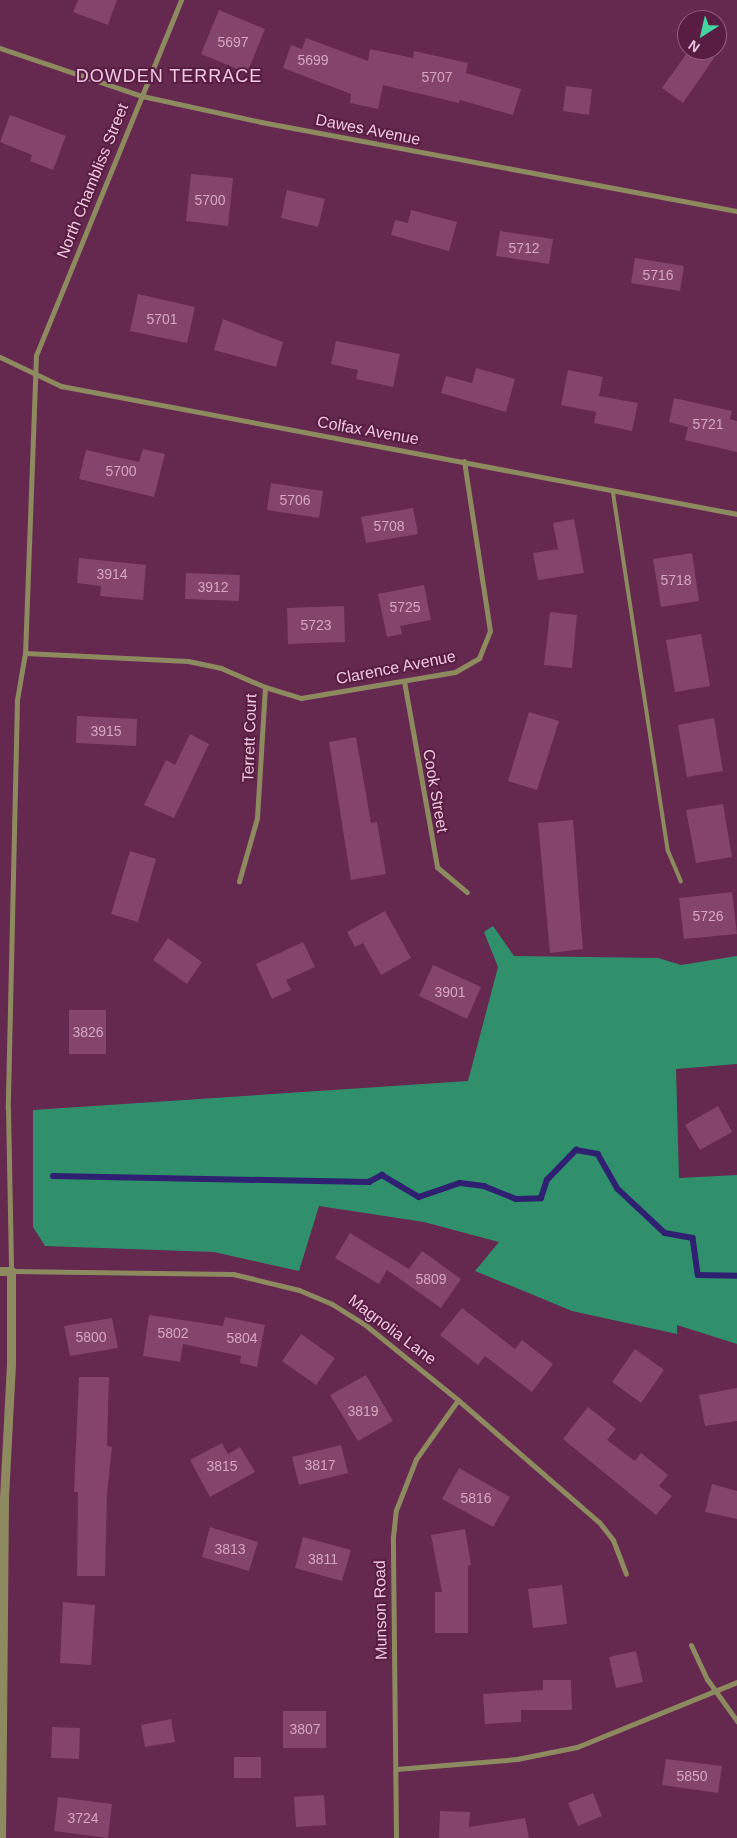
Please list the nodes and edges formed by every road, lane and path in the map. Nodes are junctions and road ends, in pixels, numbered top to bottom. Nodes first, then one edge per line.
1 (182, 0) edge
2 (0, 48) edge
3 (142, 96) junction
4 (737, 211) edge
5 (0, 357) edge
6 (36, 372) junction
7 (464, 461) junction
8 (613, 493) junction
9 (737, 514) edge
10 (25, 653) junction
11 (404, 681) junction
12 (265, 687) junction
13 (239, 881) dead end
14 (681, 882) dead end
15 (467, 892) dead end
16 (0, 1271) edge
17 (11, 1271) junction
18 (458, 1400) junction
19 (626, 1574) dead end
20 (690, 1645) dead end
21 (737, 1682) edge
22 (716, 1688) junction
23 (737, 1721) edge
24 (1, 1741) edge
25 (396, 1769) junction
26 (1, 1838) edge
27 (396, 1838) edge

1 - 3 street, North Chambliss Street
2 - 3 street, Dawes Avenue
3 - 4 street, Dawes Avenue
3 - 6 street, North Chambliss Street
5 - 6 street, Colfax Avenue
6 - 7 street, Colfax Avenue
6 - 10 street, North Chambliss Street
7 - 8 street, Colfax Avenue
7 - 11 street, Clarence Avenue
8 - 9 street, Colfax Avenue
8 - 14 lane
10 - 12 street, Terrett Court
10 - 17 street, North Chambliss Street
11 - 12 street, Clarence Avenue
11 - 15 street, Cook Street
12 - 13 street, Terrett Court
16 - 17 street, Magnolia Lane
17 - 18 street, Magnolia Lane
17 - 24 street
18 - 19 street, Magnolia Lane
18 - 25 street, Munson Road
20 - 22 street
21 - 22 street
22 - 23 street
22 - 25 street
24 - 26 street
25 - 27 street, Munson Road

